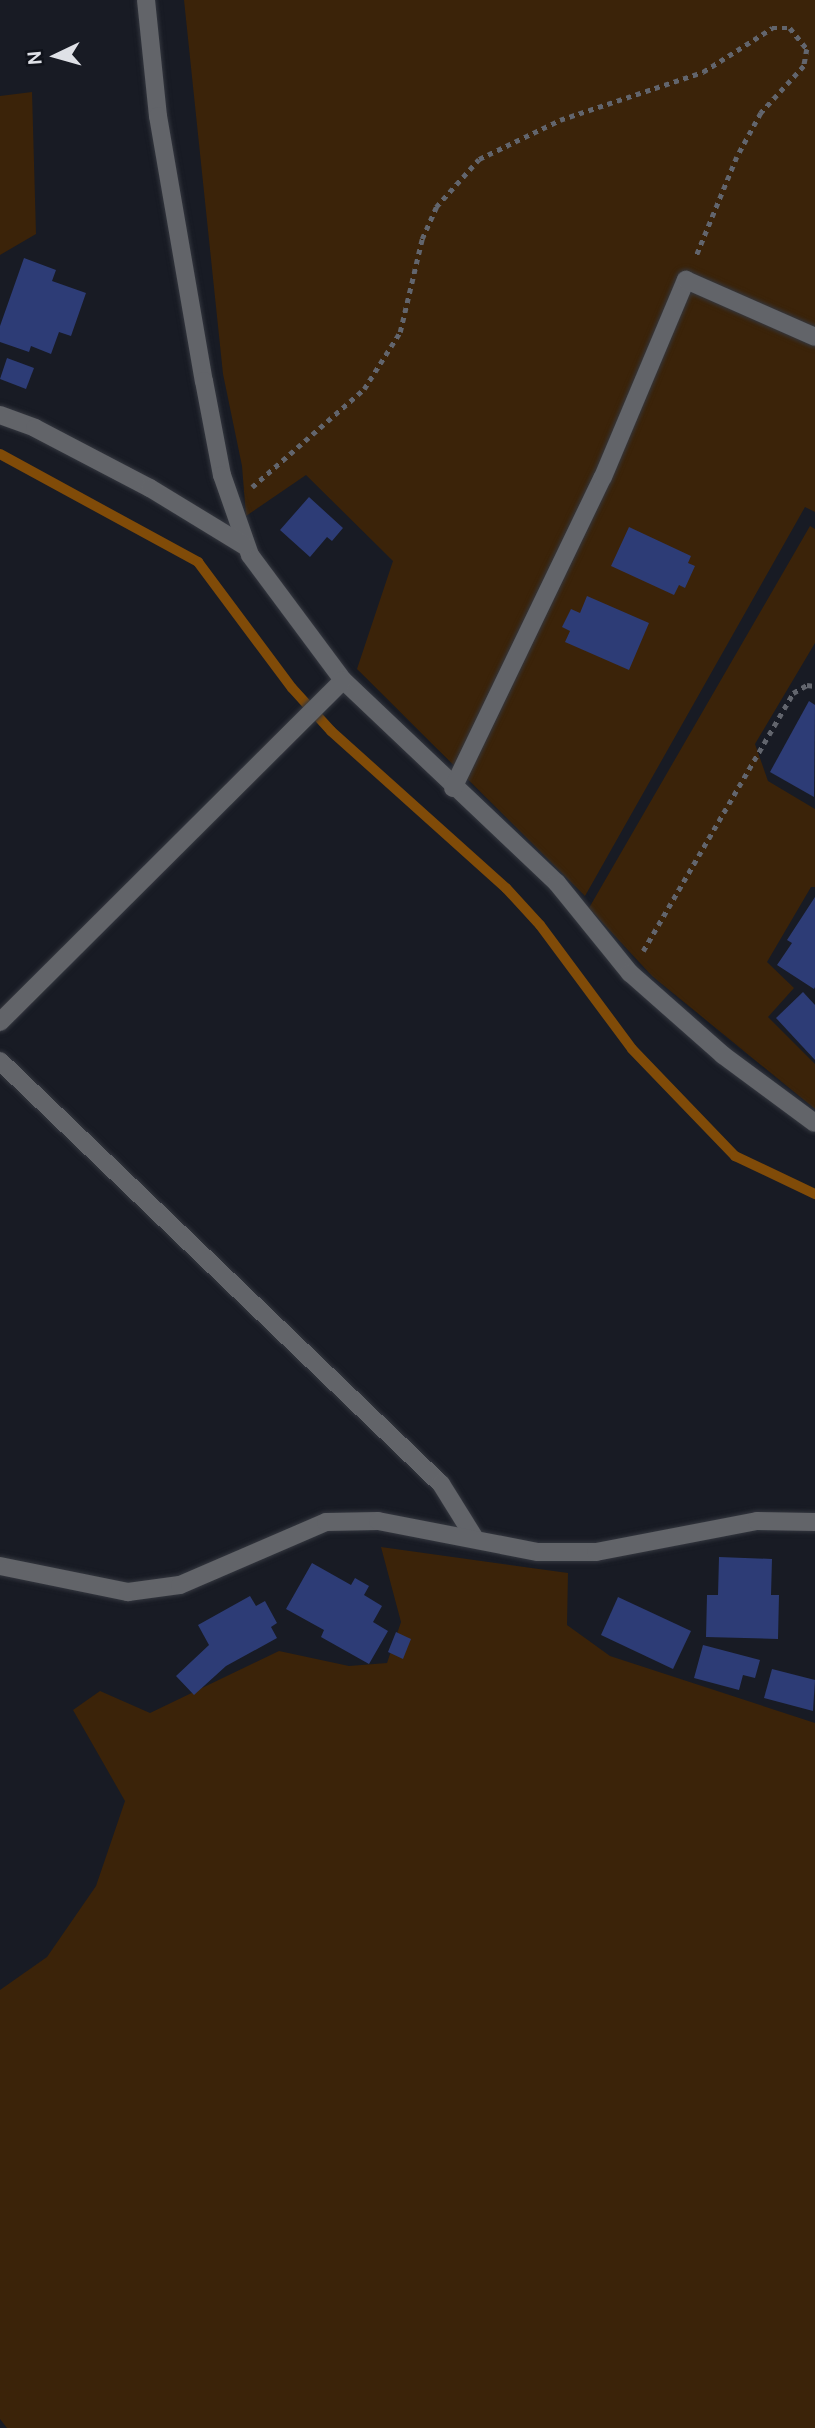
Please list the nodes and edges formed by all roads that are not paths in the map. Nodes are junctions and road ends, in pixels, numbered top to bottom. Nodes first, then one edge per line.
1 (146, 0) edge
2 (815, 337) edge
3 (0, 415) edge
4 (245, 546) junction
5 (343, 680) junction
6 (453, 788) junction
7 (0, 1022) edge
8 (0, 1061) edge
9 (815, 1123) edge
10 (815, 1521) edge
11 (474, 1537) junction
12 (0, 1566) edge

1 - 4 street
2 - 6 street
3 - 4 street
4 - 5 street
5 - 6 street
5 - 7 street
6 - 9 street
8 - 11 street
10 - 11 street
11 - 12 street

